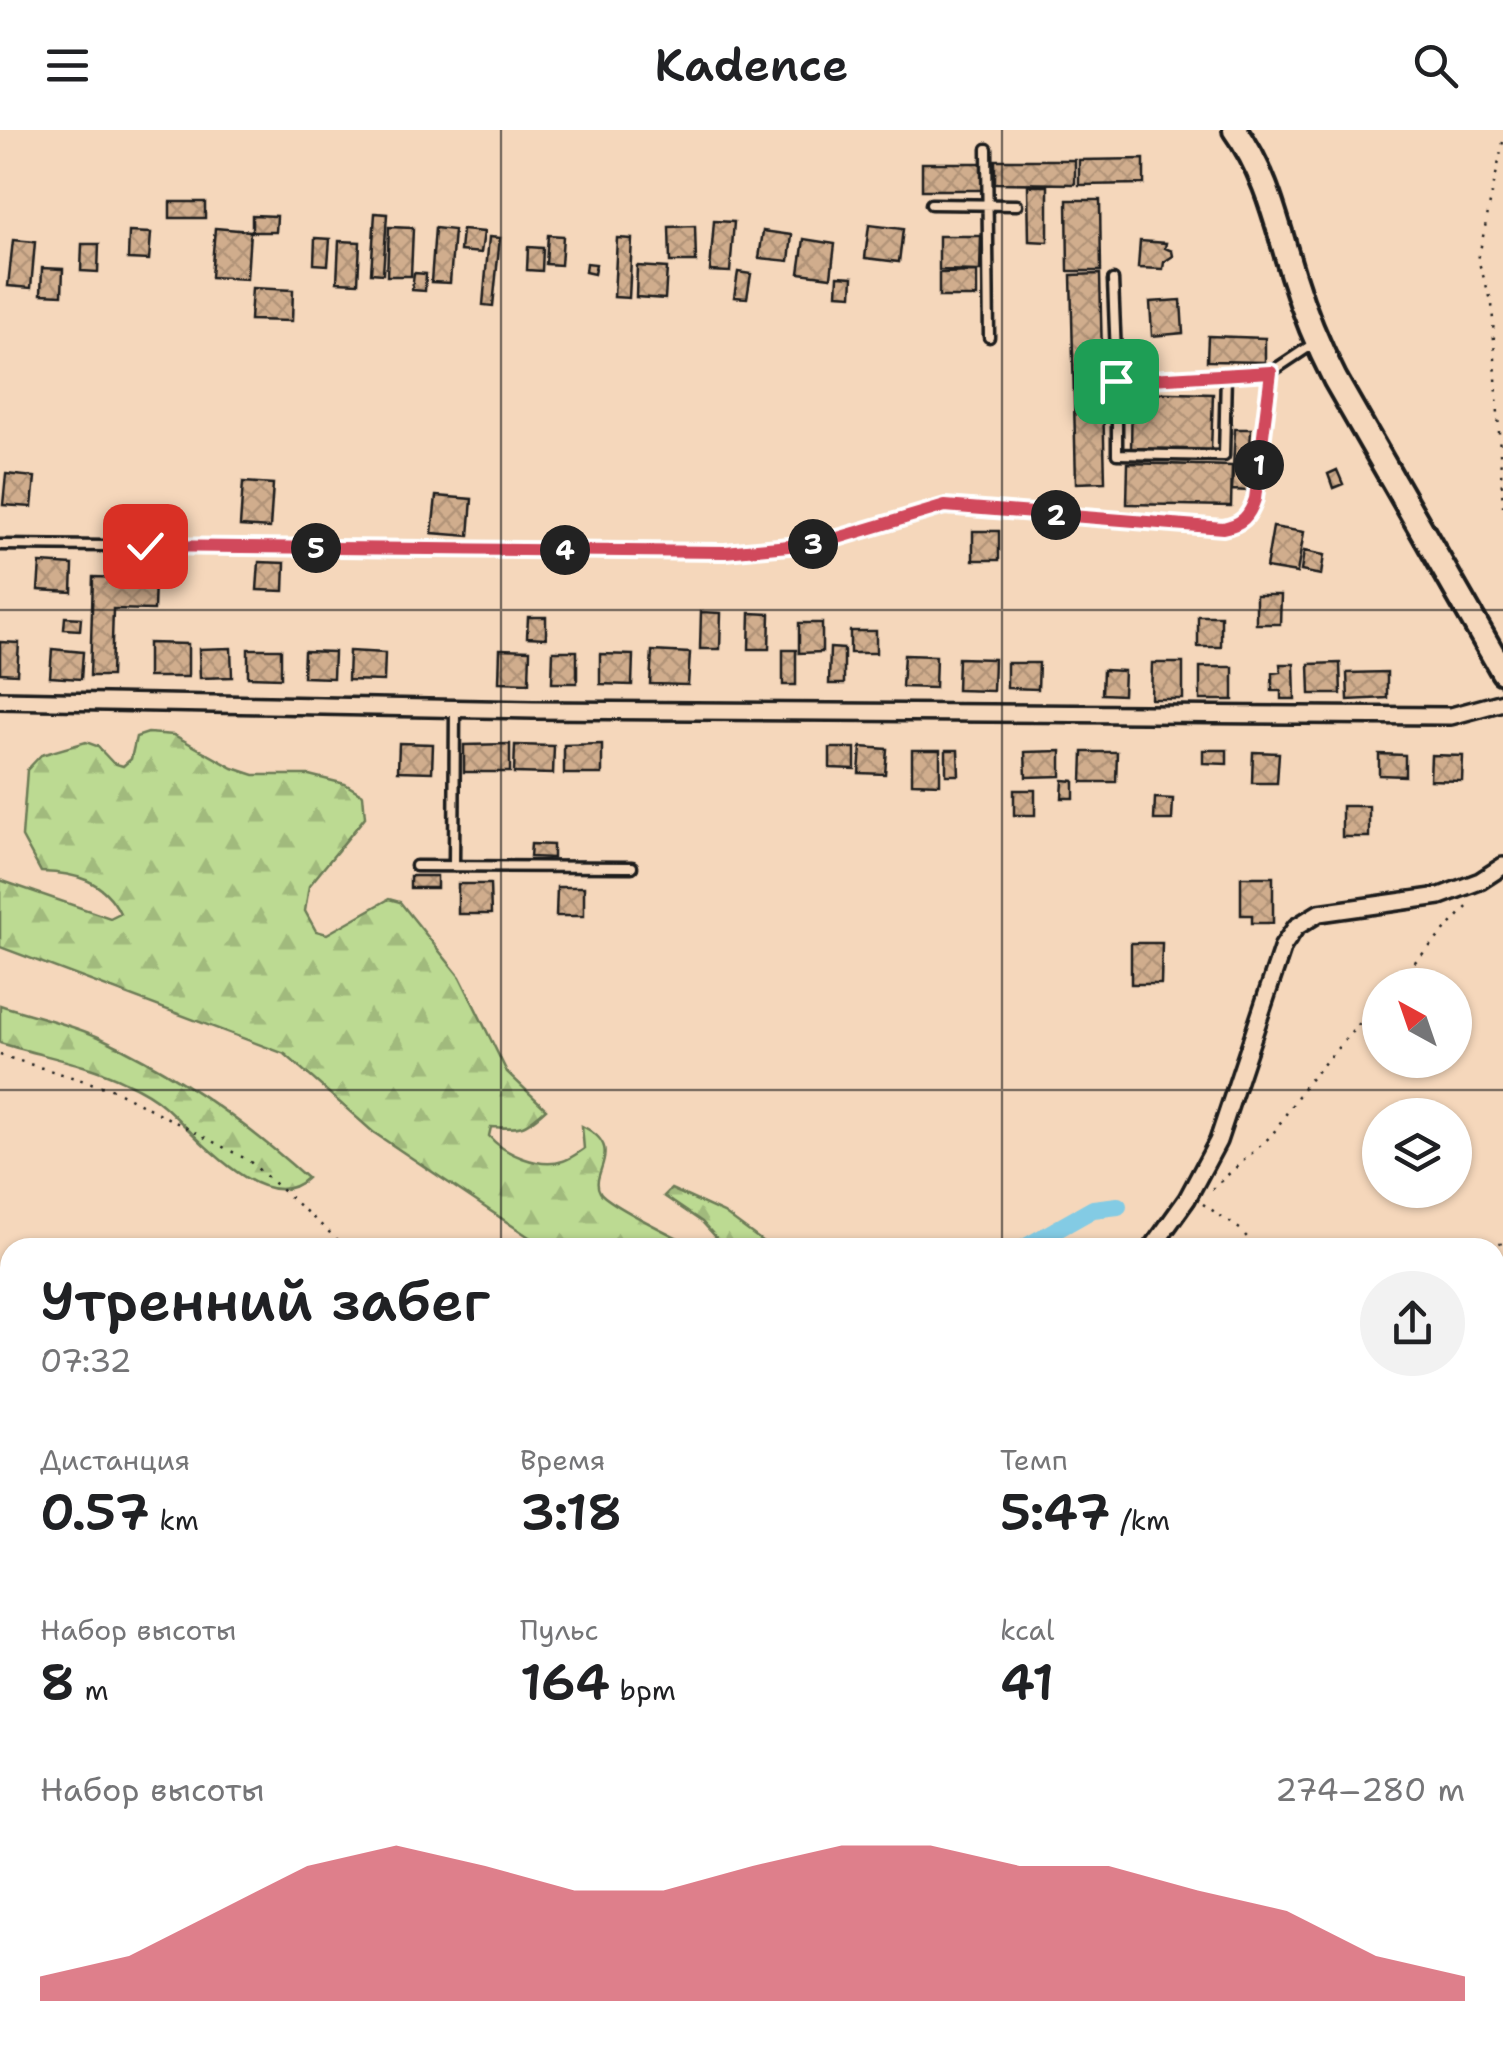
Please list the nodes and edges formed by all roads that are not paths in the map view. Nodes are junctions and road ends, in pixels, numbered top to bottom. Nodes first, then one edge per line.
1 (1236, 130) edge
2 (987, 150) dead end
3 (931, 204) dead end
4 (1018, 205) dead end
5 (1113, 280) dead end
6 (989, 337) dead end
7 (1316, 341) junction
8 (1271, 372) junction
9 (1226, 374) junction
10 (1116, 381) junction
11 (0, 545) edge
12 (1503, 672) edge
13 (0, 700) edge
14 (1503, 702) edge
15 (455, 708) junction
16 (416, 866) dead end
17 (454, 866) junction
18 (1503, 866) edge
19 (632, 867) dead end
20 (1159, 1238) edge

1 - 7 main road
2 - 6 lane
3 - 4 lane
5 - 10 lane
7 - 8 lane
7 - 12 main road
8 - 9 lane
8 - 11 lane
9 - 10 lane
9 - 10 lane
13 - 15 street
14 - 15 street
15 - 17 lane
16 - 17 lane
17 - 19 lane
18 - 20 street

